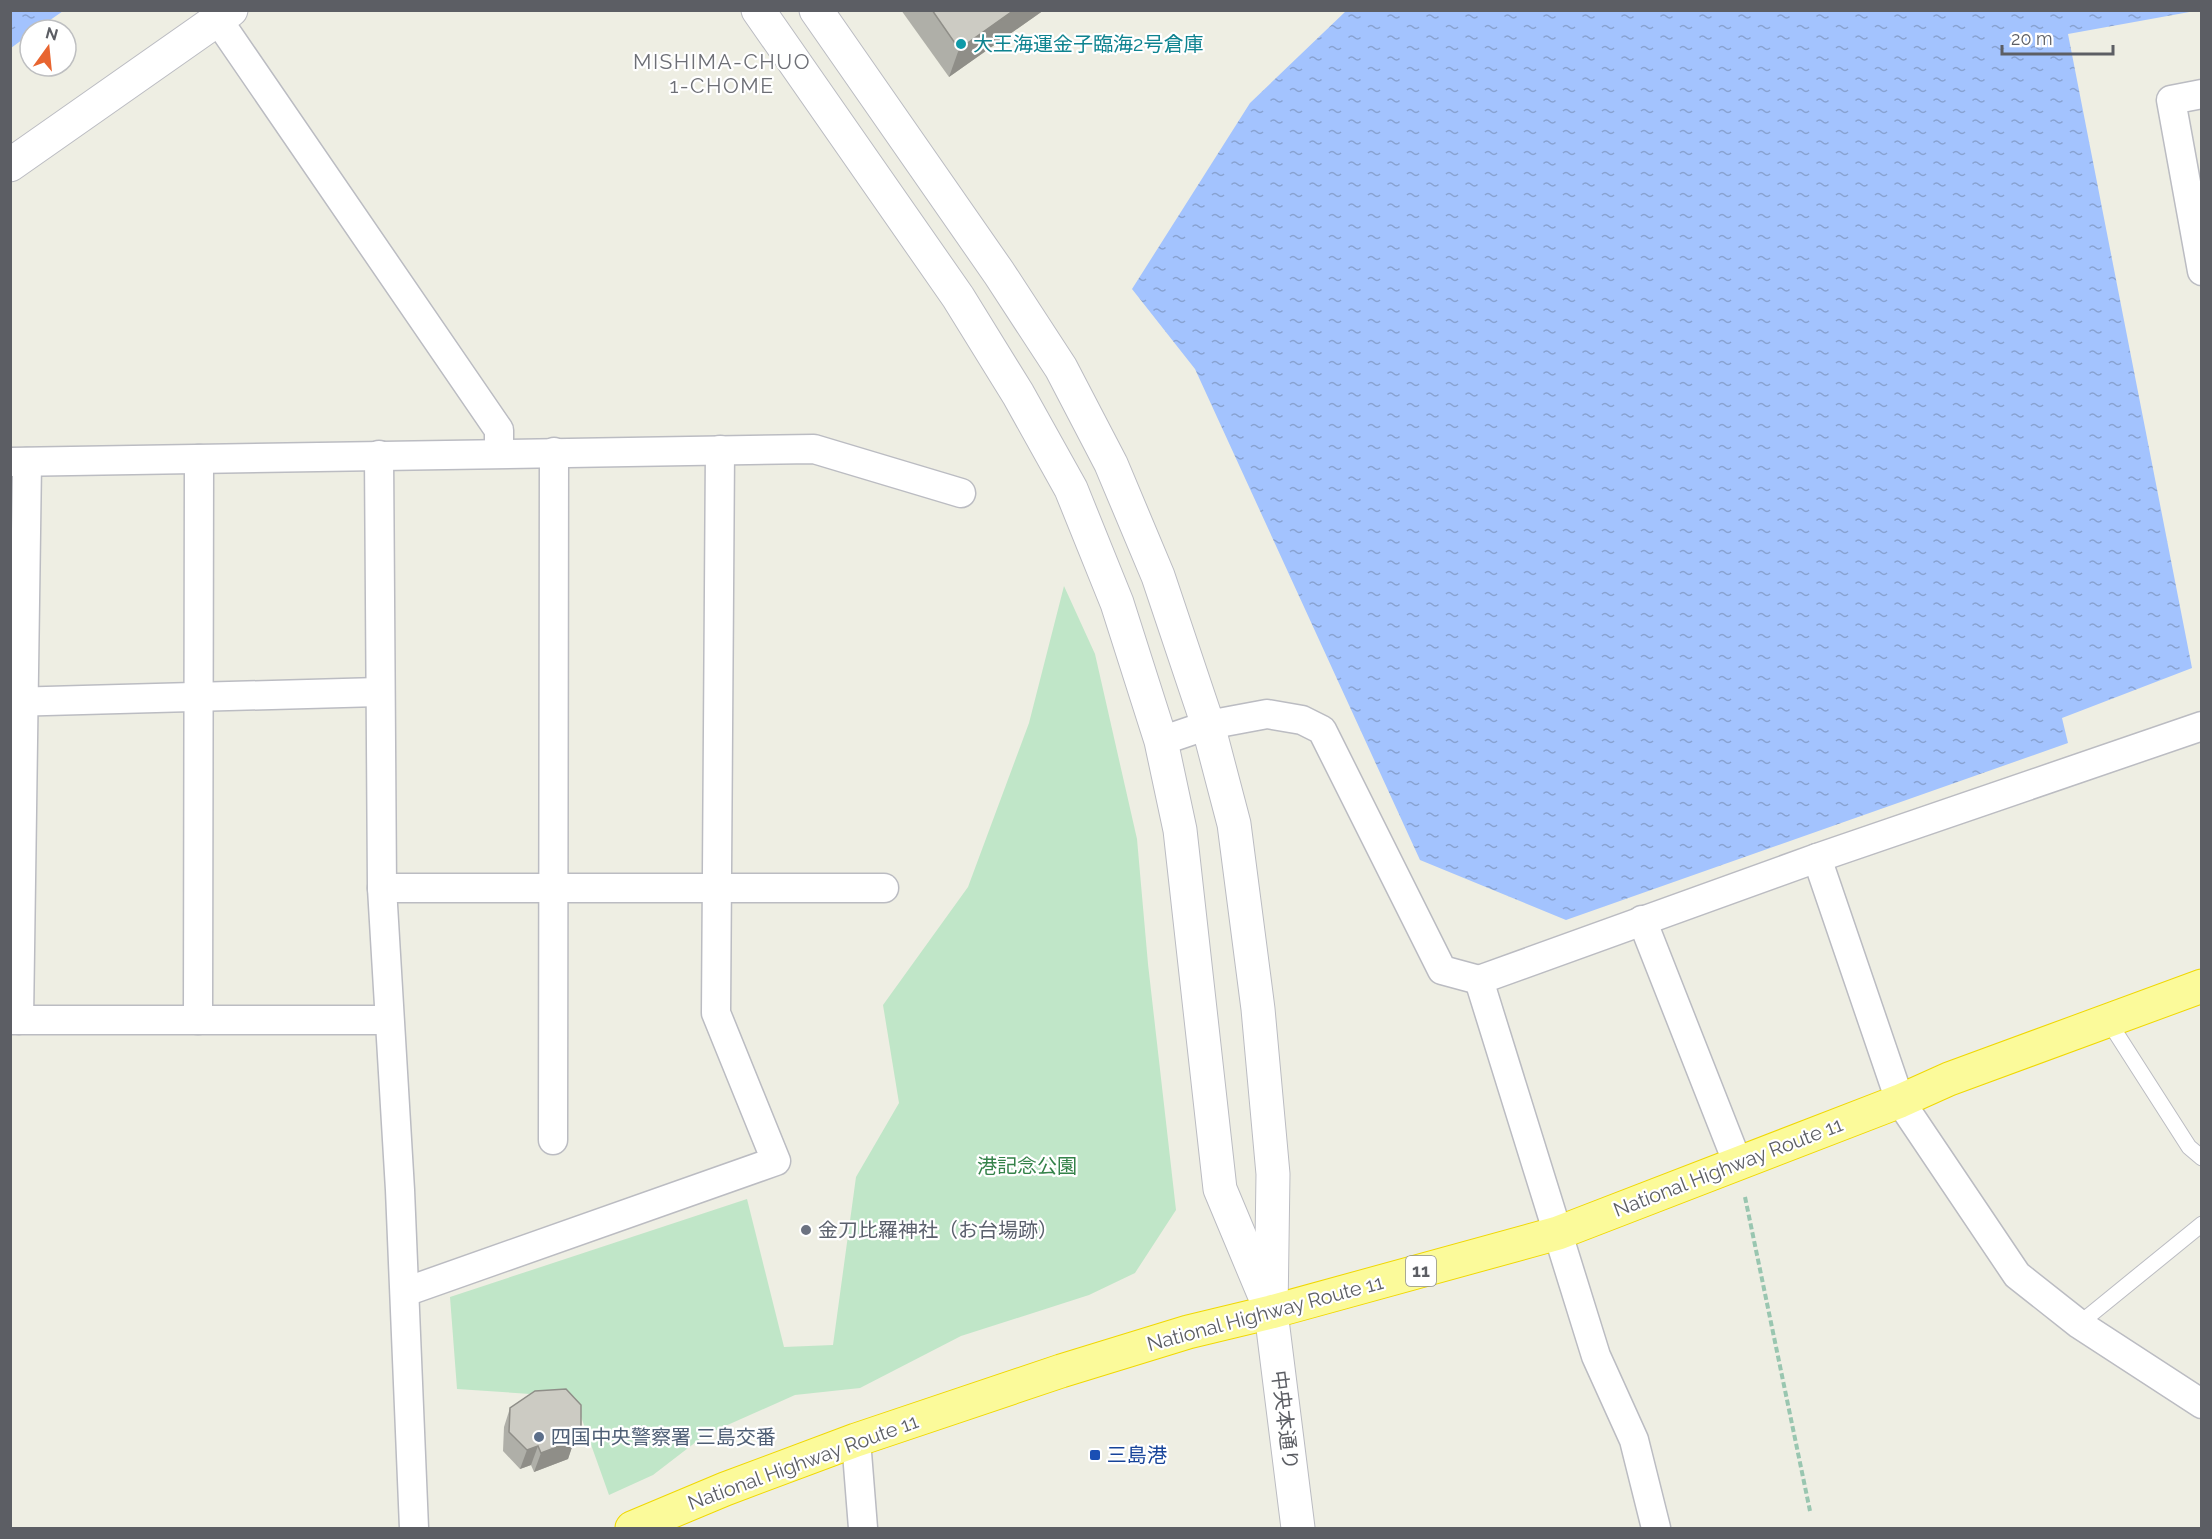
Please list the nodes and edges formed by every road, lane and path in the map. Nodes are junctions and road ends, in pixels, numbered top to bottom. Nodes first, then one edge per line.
1 (758, 10) edge
2 (816, 10) edge
3 (224, 15) edge
4 (2202, 94) edge
5 (10, 165) edge
6 (2202, 271) edge
7 (720, 450) junction
8 (554, 452) junction
9 (499, 453) junction
10 (379, 455) junction
11 (199, 459) junction
12 (19, 462) edge
13 (961, 493) dead end
14 (379, 692) junction
15 (199, 697) junction
16 (17, 701) edge
17 (1208, 725) junction
18 (2202, 726) edge
19 (1161, 741) junction
20 (1817, 858) junction
21 (382, 888) junction
22 (554, 888) junction
23 (715, 888) junction
24 (884, 888) dead end
25 (1642, 920) junction
26 (1479, 980) junction
27 (2202, 986) edge
28 (2107, 1019) junction
29 (15, 1020) edge
30 (198, 1020) junction
31 (388, 1020) junction
32 (1900, 1101) junction
33 (553, 1140) dead end
34 (2202, 1158) edge
35 (1738, 1164) junction
36 (2202, 1224) edge
37 (1558, 1233) junction
38 (405, 1292) junction
39 (1271, 1312) junction
40 (2079, 1324) junction
41 (2202, 1404) edge
42 (856, 1440) junction
43 (1810, 1511) dead end
44 (414, 1528) edge
45 (632, 1528) edge
46 (863, 1528) edge
47 (1298, 1528) edge
48 (1656, 1528) edge

1 - 19 street
2 - 17 street
3 - 5 street
3 - 9 street
4 - 6 street
7 - 8 street
7 - 13 street
7 - 23 street
8 - 9 street
8 - 22 street
9 - 10 street
10 - 11 street
10 - 14 street
11 - 12 street
11 - 15 street
12 - 16 street
14 - 15 street
14 - 21 street
15 - 16 street
15 - 30 street
16 - 29 street
17 - 19 street
17 - 26 street
17 - 39 street
18 - 20 street
19 - 39 street
20 - 25 street
20 - 32 street
21 - 22 street
21 - 31 street
22 - 23 street
22 - 33 street
23 - 24 street
23 - 38 street
25 - 26 street
25 - 35 street
26 - 37 street
27 - 28 highway, National Highway Route 11 / 11
28 - 32 highway, National Highway Route 11 / 11
28 - 34 lane
29 - 30 street
30 - 31 street
31 - 38 street
32 - 35 highway, National Highway Route 11 / 11
32 - 40 street
35 - 37 highway, National Highway Route 11 / 11
35 - 43 path
36 - 40 lane
37 - 39 highway, National Highway Route 11 / 11
37 - 48 street
38 - 44 street
39 - 42 highway, National Highway Route 11 / 11
39 - 47 street, 中央本通り
40 - 41 street
42 - 45 highway, National Highway Route 11 / 11
42 - 46 street

